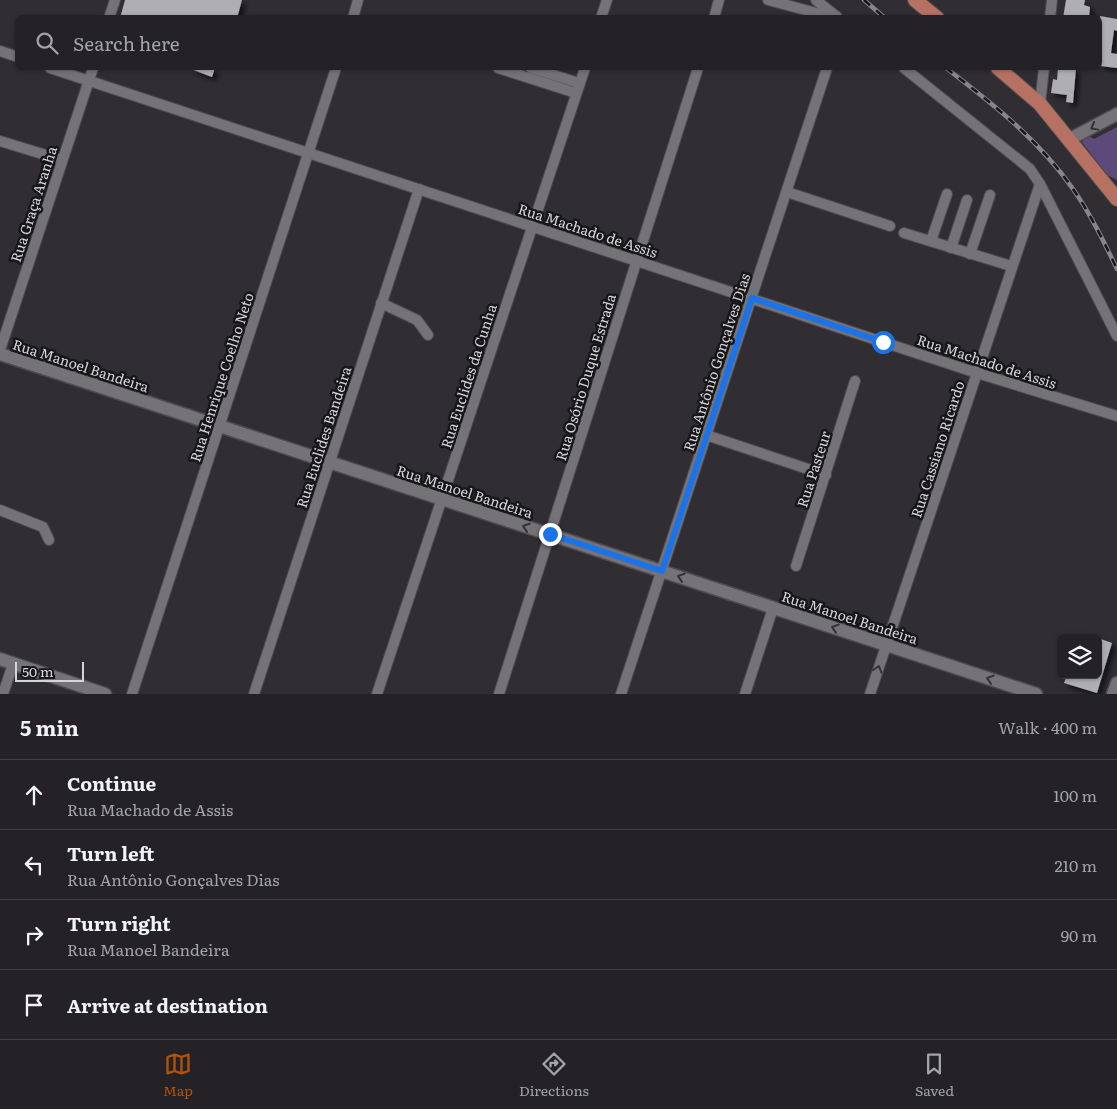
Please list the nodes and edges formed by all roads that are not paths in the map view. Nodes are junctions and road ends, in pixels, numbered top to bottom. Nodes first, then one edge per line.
1 (115, 0) edge
2 (358, 0) edge
3 (607, 0) edge
4 (719, 0) edge
5 (768, 0) edge
6 (816, 0) edge
7 (915, 0) edge
8 (1052, 0) edge
9 (110, 15) edge
10 (354, 15) edge
11 (602, 15) edge
12 (715, 15) edge
13 (825, 15) edge
14 (833, 15) edge
15 (934, 15) edge
16 (1050, 15) edge
17 (0, 51) edge
18 (15, 56) edge
19 (56, 70) edge
20 (92, 70) edge
21 (335, 70) edge
22 (506, 70) edge
23 (536, 70) edge
24 (584, 70) edge
25 (697, 70) edge
26 (826, 70) edge
27 (906, 70) edge
28 (1000, 70) edge
29 (1044, 70) edge
30 (89, 80) junction
31 (578, 88) junction
32 (1040, 104) junction
33 (1117, 114) edge
34 (1070, 139) junction
35 (0, 142) edge
36 (308, 152) junction
37 (62, 160) junction
38 (1040, 184) junction
39 (419, 189) junction
40 (787, 192) junction
41 (946, 194) dead end
42 (990, 194) dead end
43 (1116, 199) edge
44 (967, 200) dead end
45 (532, 226) junction
46 (890, 226) dead end
47 (904, 233) dead end
48 (931, 241) junction
49 (952, 248) junction
50 (970, 254) junction
51 (636, 260) junction
52 (1011, 266) junction
53 (752, 298) junction
54 (381, 303) junction
55 (428, 336) dead end
56 (1117, 336) edge
57 (0, 350) edge
58 (0, 354) edge
59 (977, 372) junction
60 (855, 381) dead end
61 (1117, 416) edge
62 (220, 427) junction
63 (706, 435) junction
64 (328, 462) junction
65 (826, 475) junction
66 (441, 500) junction
67 (0, 510) edge
68 (550, 534) junction
69 (49, 540) dead end
70 (796, 566) dead end
71 (662, 571) junction
72 (774, 608) junction
73 (886, 645) junction
74 (0, 659) edge
75 (13, 664) junction
76 (1117, 683) edge
77 (3, 694) edge
78 (105, 694) edge
79 (132, 694) edge
80 (254, 694) edge
81 (377, 694) edge
82 (499, 694) edge
83 (621, 694) edge
84 (745, 694) edge
85 (870, 694) edge
86 (1036, 694) edge
87 (1113, 694) edge

1 - 9 street
2 - 10 street
3 - 11 street
4 - 12 street
5 - 13 street
6 - 14 street
7 - 15 main road
8 - 16 street
17 - 18 street
19 - 30 street, Rua Machado de Assis
20 - 30 street, Rua Graça Aranha
21 - 36 street, Rua Henrique Coelho Neto
22 - 31 street
23 - 31 street
24 - 31 street, Rua Euclides da Cunha
25 - 51 street, Rua Osório Duque Estrada
26 - 40 street, Rua Antônio Gonçalves Dias
27 - 38 street
28 - 32 main road
29 - 32 street
30 - 36 street, Rua Machado de Assis
30 - 37 street, Rua Graça Aranha
31 - 45 street, Rua Euclides da Cunha
32 - 34 main road
33 -> 34 street
34 - 43 main road
35 - 37 street
36 - 39 street, Rua Machado de Assis
36 - 62 street, Rua Henrique Coelho Neto
37 - 57 street, Rua Graça Aranha
38 - 52 street, Rua Cassiano Ricardo
38 - 56 street
39 - 45 street, Rua Machado de Assis
39 - 54 street, Rua Euclides Bandeira
40 - 46 street
40 - 53 street, Rua Antônio Gonçalves Dias
41 - 48 street
42 - 50 street
44 - 49 street
45 - 51 street, Rua Machado de Assis
45 - 66 street, Rua Euclides da Cunha
47 - 48 street
48 - 49 street
49 - 50 street
50 - 52 street
51 - 53 street, Rua Machado de Assis
51 - 68 street, Rua Osório Duque Estrada
52 - 59 street, Rua Cassiano Ricardo
53 - 59 street, Rua Machado de Assis
53 - 63 street, Rua Antônio Gonçalves Dias
54 - 55 street
54 - 64 street, Rua Euclides Bandeira
58 - 62 street, Rua Manoel Bandeira
59 - 61 street, Rua Machado de Assis
59 - 73 street, Rua Cassiano Ricardo
60 - 65 street, Rua Pasteur
62 - 64 street, Rua Manoel Bandeira
62 - 79 street, Rua Henrique Coelho Neto
63 - 65 street
63 - 71 street, Rua Antônio Gonçalves Dias
64 - 66 street, Rua Manoel Bandeira
64 - 80 street, Rua Euclides Bandeira
65 - 70 street, Rua Pasteur
68 -> 66 street, Rua Manoel Bandeira
66 - 81 street, Rua Euclides da Cunha
67 - 69 street
68 - 71 street, Rua Manoel Bandeira
68 - 82 street, Rua Osório Duque Estrada
72 -> 71 street, Rua Manoel Bandeira
71 - 83 street, Rua Antônio Gonçalves Dias
73 -> 72 street, Rua Manoel Bandeira
72 - 84 street
85 -> 73 street, Rua Cassiano Ricardo
86 -> 73 street, Rua Manoel Bandeira
74 - 75 street
75 - 77 street
75 - 78 street
76 - 87 street

